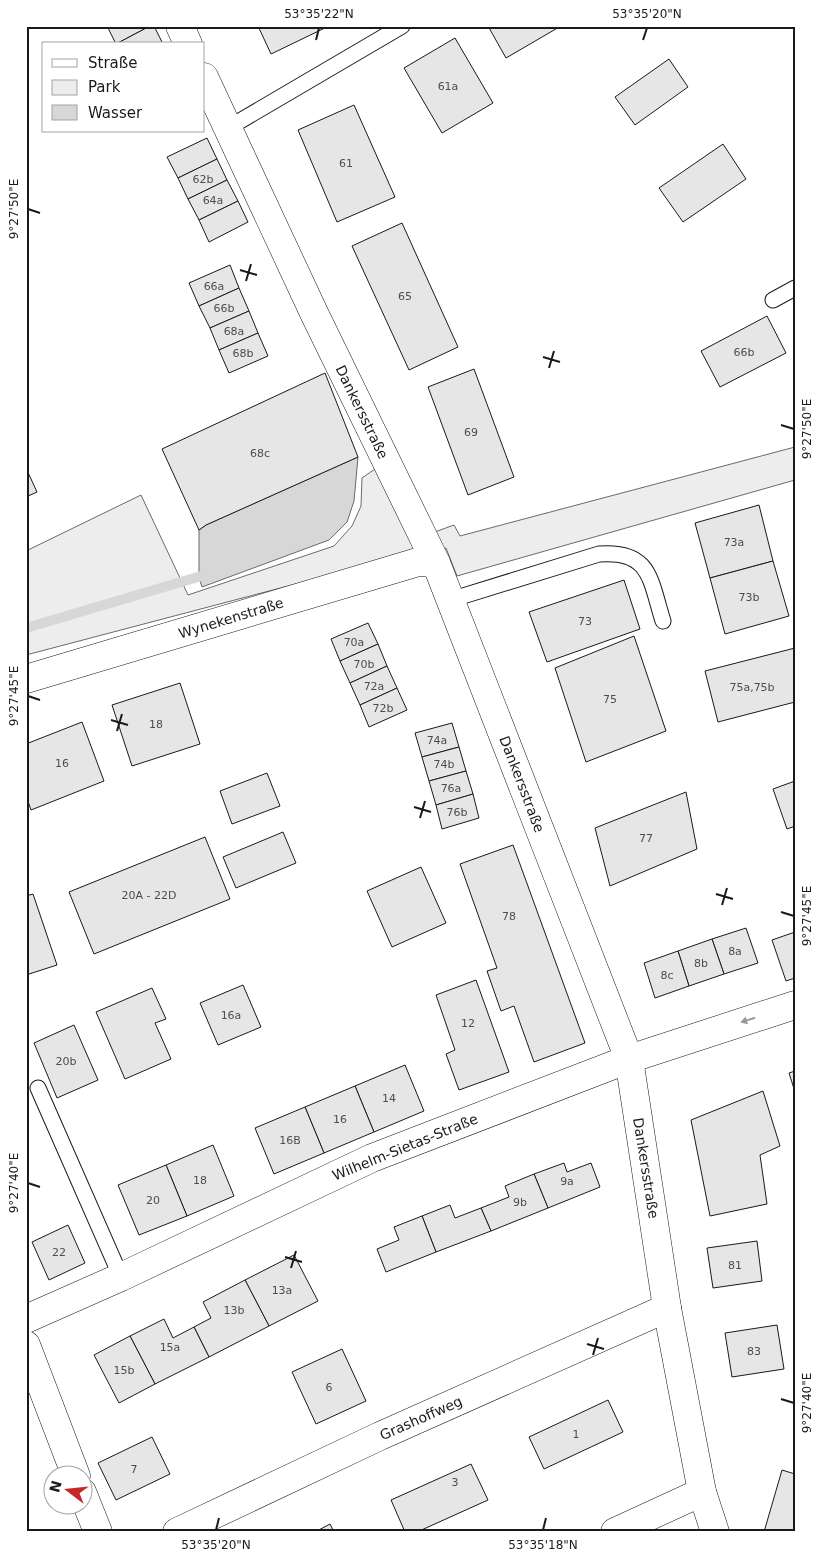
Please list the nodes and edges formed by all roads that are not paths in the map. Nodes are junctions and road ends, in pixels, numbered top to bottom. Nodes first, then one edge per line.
1 (180, 26) edge
2 (402, 26) edge
3 (187, 42) edge
4 (205, 79) edge
5 (228, 128) junction
6 (795, 288) edge
7 (773, 300) dead end
8 (436, 563) junction
9 (450, 600) junction
10 (663, 621) dead end
11 (26, 679) edge
12 (795, 1005) edge
13 (629, 1059) junction
14 (38, 1088) dead end
15 (121, 1277) junction
16 (667, 1308) junction
17 (26, 1319) edge
18 (26, 1345) edge
19 (72, 1466) edge
20 (702, 1492) junction
21 (92, 1516) edge
22 (98, 1532) edge
23 (177, 1532) edge
24 (615, 1532) edge
25 (716, 1532) edge

1 - 3 street
2 - 5 lane
4 - 5 street, Dankersstraße
5 - 8 street, Dankersstraße
6 - 7 lane
8 - 9 street, Dankersstraße
8 - 11 street, Wynekenstraße
9 - 10 lane
9 - 13 street, Dankersstraße
12 -> 13 street, Wilhelm-Sietas-Straße
13 - 15 street, Wilhelm-Sietas-Straße
13 - 16 street, Dankersstraße
14 - 15 lane
15 - 17 street, Wilhelm-Sietas-Straße
16 - 20 street, Dankersstraße
16 - 23 street, Grashoffweg
18 - 19 street
20 - 24 street
20 - 25 street, Dankersstraße
21 - 22 street

